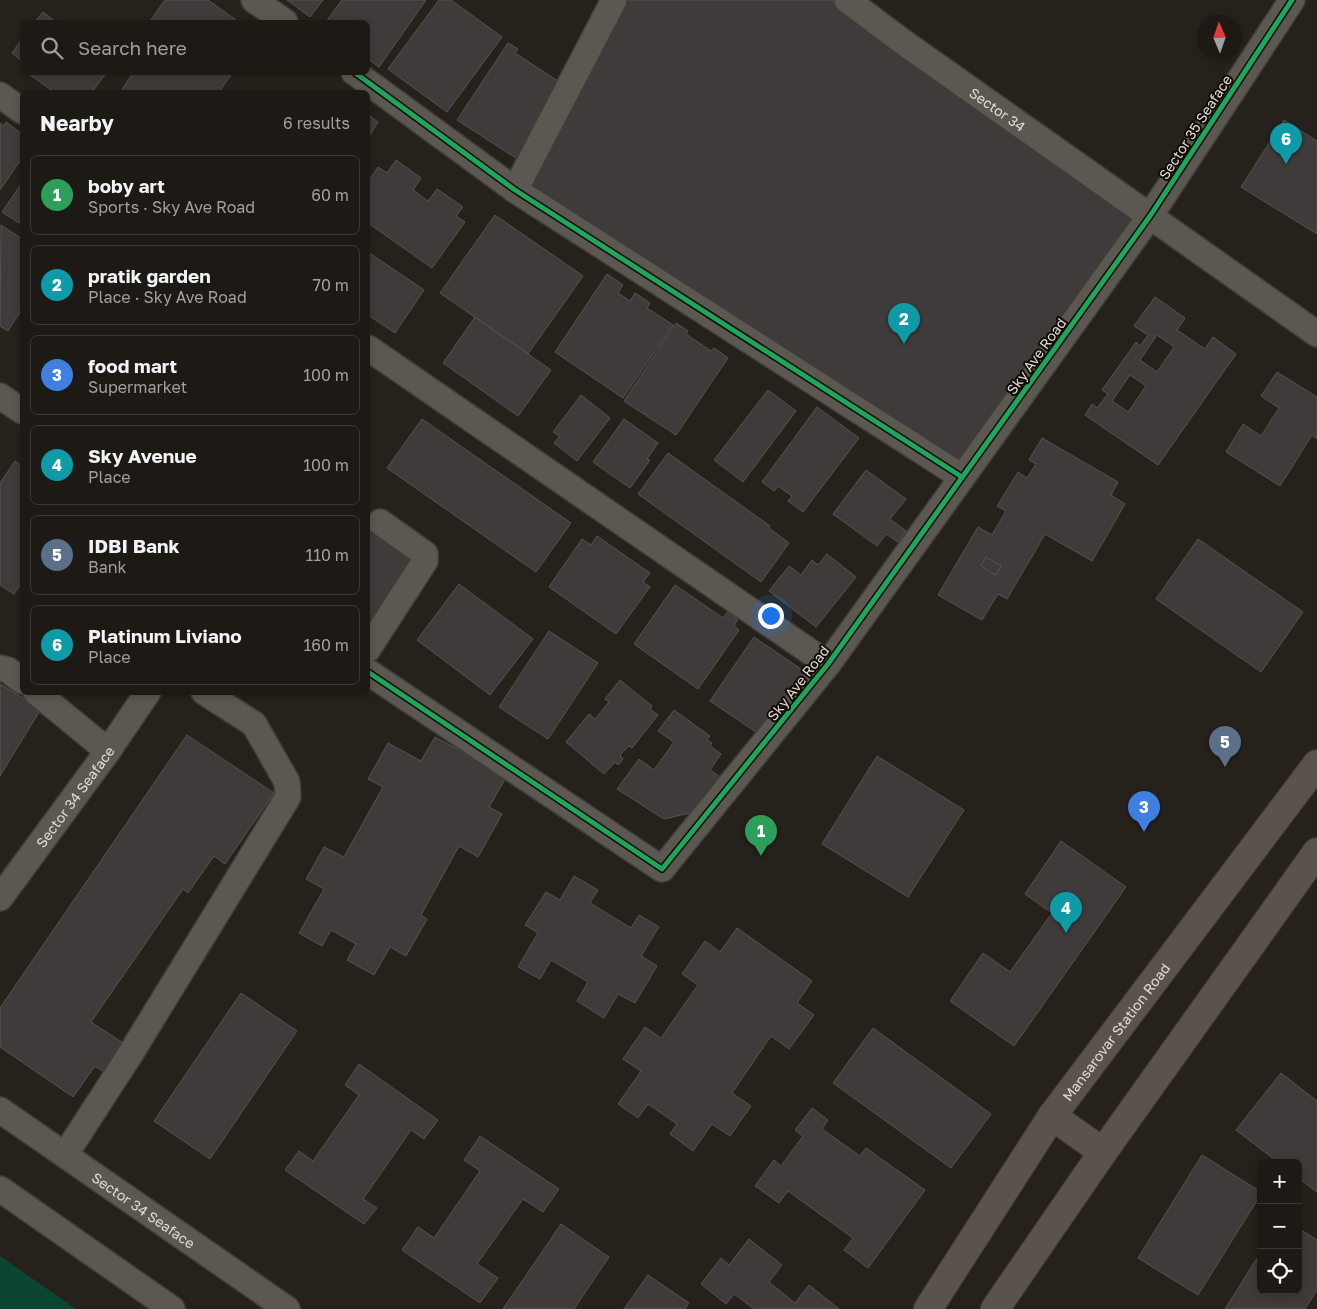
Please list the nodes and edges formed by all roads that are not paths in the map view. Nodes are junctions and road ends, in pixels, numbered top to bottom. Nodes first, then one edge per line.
1 (254, 0) edge
2 (614, 0) edge
3 (847, 0) edge
4 (1292, 0) edge
5 (282, 20) edge
6 (358, 75) edge
7 (0, 95) edge
8 (20, 110) edge
9 (515, 190) junction
10 (1150, 216) junction
11 (1317, 334) edge
12 (370, 349) edge
13 (0, 396) edge
14 (20, 410) edge
15 (962, 477) junction
16 (380, 522) dead end
17 (370, 646) edge
18 (828, 664) junction
19 (0, 668) edge
20 (370, 673) edge
21 (20, 679) edge
22 (40, 695) edge
23 (146, 695) edge
24 (209, 695) edge
25 (108, 751) junction
26 (1317, 764) edge
27 (1317, 852) edge
28 (0, 898) edge
29 (0, 1110) edge
30 (1052, 1116) junction
31 (1103, 1152) junction
32 (65, 1155) junction
33 (0, 1189) edge
34 (172, 1309) edge
35 (287, 1309) edge
36 (928, 1309) edge
37 (995, 1309) edge

1 - 5 street
2 - 9 street
3 - 10 street, Sector 34
4 - 10 street, Sector 35 Seaface
6 - 9 street
7 - 8 street
9 - 15 street
10 - 11 street, Sector 34
10 - 15 street, Sky Ave Road
12 - 18 street
13 - 14 street
15 - 18 street, Sky Ave Road
16 - 17 street
18 - 20 street, Sky Ave Road
19 - 21 street
22 - 25 street
23 - 25 street, Sector 34 Seaface
24 - 32 street
25 - 28 street, Sector 34 Seaface
26 - 30 main road, Mansarovar Station Road
27 - 31 main road
29 - 32 street, Sector 34 Seaface
30 - 31 main road
30 - 36 main road, Mansarovar Station Road
31 - 37 main road
32 - 35 street, Sector 34 Seaface
33 - 34 street

